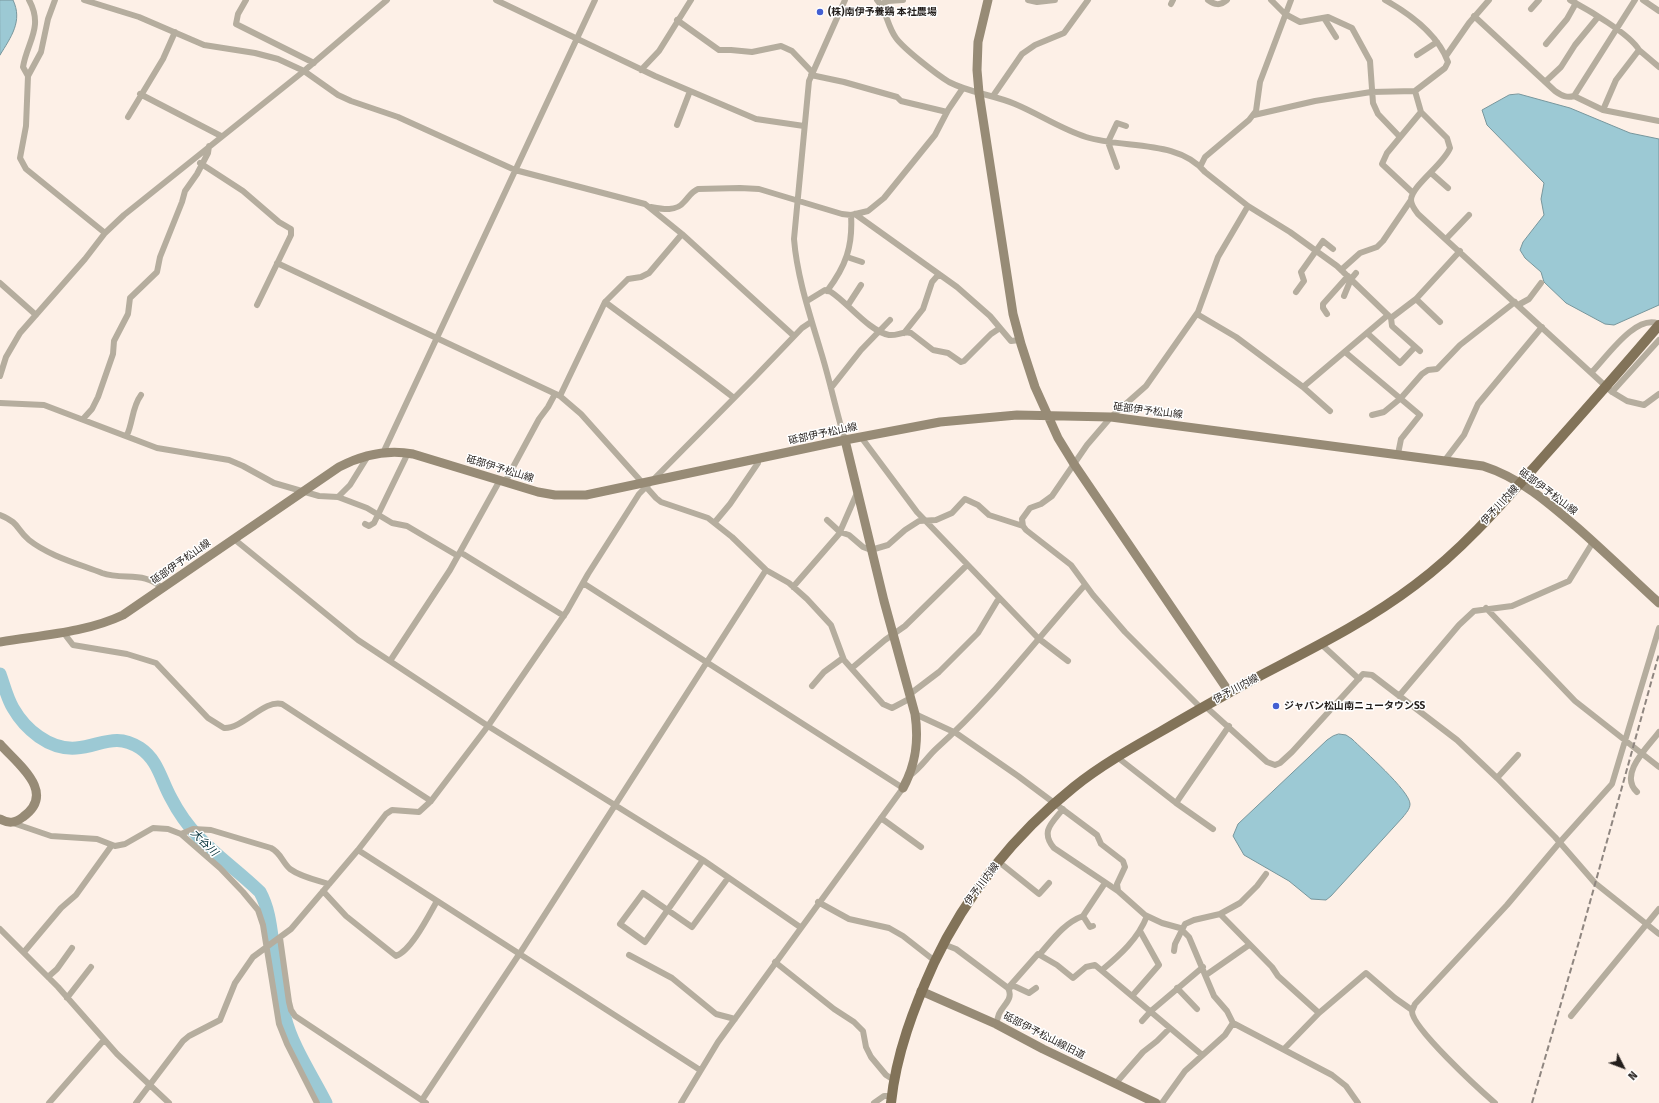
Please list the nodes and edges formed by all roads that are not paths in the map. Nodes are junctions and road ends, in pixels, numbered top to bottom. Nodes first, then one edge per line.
1 (29, 0) edge
2 (55, 0) edge
3 (84, 0) edge
4 (246, 0) edge
5 (496, 0) edge
6 (595, 0) edge
7 (691, 0) edge
8 (845, 0) edge
9 (903, 0) edge
10 (988, 0) edge
11 (1028, 0) edge
12 (1055, 0) edge
13 (1088, 0) edge
14 (1208, 0) edge
15 (1227, 0) edge
16 (1271, 0) edge
17 (1292, 0) edge
18 (1385, 0) edge
19 (1489, 0) edge
20 (1539, 0) edge
21 (1635, 0) edge
22 (1643, 0) edge
23 (383, 1) edge
24 (1573, 1) edge
25 (879, 2) edge
26 (1531, 9) dead end
27 (1659, 11) edge
28 (1285, 14) junction
29 (1474, 16) junction
30 (1598, 17) junction
31 (1324, 18) junction
32 (677, 20) junction
33 (1615, 29) junction
34 (175, 32) junction
35 (1336, 37) dead end
36 (576, 40) junction
37 (1437, 42) junction
38 (1546, 44) dead end
39 (1639, 50) junction
40 (1417, 55) dead end
41 (1446, 56) junction
42 (314, 63) junction
43 (1659, 67) edge
44 (641, 70) junction
45 (304, 71) junction
46 (812, 73) junction
47 (28, 76) junction
48 (1545, 82) junction
49 (963, 88) junction
50 (690, 91) junction
51 (1415, 91) junction
52 (1371, 92) junction
53 (979, 93) junction
54 (140, 94) junction
55 (993, 96) junction
56 (1574, 96) junction
57 (1603, 110) junction
58 (946, 112) junction
59 (1421, 112) junction
60 (1254, 115) junction
61 (128, 117) dead end
62 (1659, 121) edge
63 (677, 125) dead end
64 (804, 126) junction
65 (1126, 126) dead end
66 (221, 136) junction
67 (1400, 137) junction
68 (1108, 142) junction
69 (209, 146) junction
70 (193, 158) junction
71 (202, 164) junction
72 (1200, 165) junction
73 (1117, 167) dead end
74 (515, 170) junction
75 (1431, 173) junction
76 (1448, 188) dead end
77 (1412, 197) junction
78 (796, 199) junction
79 (1248, 206) junction
80 (650, 207) junction
81 (1469, 214) dead end
82 (853, 215) junction
83 (105, 233) junction
84 (682, 234) junction
85 (1446, 239) junction
86 (1334, 249) dead end
87 (1316, 251) junction
88 (1460, 251) junction
89 (847, 257) junction
90 (862, 262) dead end
91 (278, 263) junction
92 (1341, 270) junction
93 (1356, 273) dead end
94 (939, 274) junction
95 (1349, 278) junction
96 (0, 283) edge
97 (1541, 283) dead end
98 (861, 285) dead end
99 (828, 291) junction
100 (1296, 292) dead end
101 (1344, 296) dead end
102 (1416, 299) junction
103 (807, 301) junction
104 (605, 302) junction
105 (1516, 303) junction
106 (257, 305) dead end
107 (848, 305) junction
108 (1197, 314) junction
109 (1327, 314) dead end
110 (36, 315) junction
111 (1390, 316) junction
112 (890, 320) dead end
113 (811, 322) junction
114 (1440, 322) dead end
115 (1659, 324) edge
116 (1542, 327) junction
117 (1000, 328) junction
118 (879, 331) junction
119 (904, 333) junction
120 (1367, 333) junction
121 (794, 336) junction
122 (436, 338) junction
123 (1020, 340) junction
124 (1659, 340) edge
125 (1345, 352) junction
126 (1591, 373) junction
127 (0, 376) edge
128 (1303, 387) junction
129 (831, 388) junction
130 (1609, 389) junction
131 (1659, 394) edge
132 (141, 395) dead end
133 (557, 395) junction
134 (734, 398) junction
135 (1401, 398) junction
136 (0, 403) edge
137 (1330, 412) dead end
138 (1048, 415) junction
139 (1372, 415) dead end
140 (1111, 417) junction
141 (83, 419) junction
142 (127, 435) junction
143 (861, 437) junction
144 (845, 440) junction
145 (383, 453) junction
146 (408, 453) junction
147 (1398, 454) junction
148 (368, 456) junction
149 (758, 459) junction
150 (1445, 460) junction
151 (1074, 464) junction
152 (503, 481) junction
153 (1521, 482) junction
154 (647, 485) junction
155 (302, 491) junction
156 (857, 494) junction
157 (338, 497) junction
158 (378, 514) junction
159 (0, 515) edge
160 (827, 520) dead end
161 (924, 520) junction
162 (715, 522) junction
163 (365, 524) dead end
164 (1023, 526) junction
165 (840, 532) junction
166 (234, 539) junction
167 (1593, 542) junction
168 (871, 550) junction
169 (459, 554) junction
170 (966, 566) junction
171 (766, 570) junction
172 (584, 583) junction
173 (1085, 585) junction
174 (793, 587) junction
175 (163, 589) junction
176 (999, 598) junction
177 (1659, 603) edge
178 (1486, 608) junction
179 (564, 616) junction
180 (1659, 628) edge
181 (63, 632) junction
182 (894, 634) junction
183 (1038, 638) junction
184 (0, 642) edge
185 (1321, 644) junction
186 (843, 658) junction
187 (390, 661) junction
188 (1068, 661) dead end
189 (708, 662) junction
190 (852, 668) junction
191 (1359, 679) junction
192 (812, 686) dead end
193 (1229, 692) junction
194 (910, 696) junction
195 (1399, 696) junction
196 (1203, 707) junction
197 (915, 714) junction
198 (488, 726) junction
199 (1229, 726) junction
200 (1659, 732) edge
201 (956, 733) junction
202 (1626, 741) junction
203 (0, 744) edge
204 (1642, 754) junction
205 (1518, 755) dead end
206 (1117, 757) junction
207 (1659, 767) edge
208 (910, 776) junction
209 (1497, 778) junction
210 (903, 788) junction
211 (1637, 792) dead end
212 (431, 801) junction
213 (1176, 803) junction
214 (613, 806) junction
215 (1059, 806) junction
216 (881, 818) junction
217 (0, 819) edge
218 (13, 823) junction
219 (1213, 829) dead end
220 (184, 833) junction
221 (1560, 842) junction
222 (112, 844) junction
223 (921, 847) dead end
224 (358, 850) junction
225 (703, 860) junction
226 (999, 862) junction
227 (1266, 874) dead end
228 (728, 878) junction
229 (1049, 883) dead end
230 (1105, 883) junction
231 (329, 884) junction
232 (323, 891) junction
233 (1118, 891) junction
234 (437, 901) junction
235 (818, 902) junction
236 (1659, 909) edge
237 (668, 910) junction
238 (1220, 914) junction
239 (1083, 916) junction
240 (1147, 916) junction
241 (1646, 922) junction
242 (1093, 926) dead end
243 (800, 927) junction
244 (0, 929) edge
245 (1181, 929) junction
246 (1140, 931) junction
247 (1659, 934) edge
248 (280, 938) junction
249 (943, 944) junction
250 (1249, 945) junction
251 (265, 946) junction
252 (72, 948) dead end
253 (1174, 951) dead end
254 (24, 952) junction
255 (519, 953) junction
256 (1040, 954) junction
257 (630, 955) dead end
258 (935, 961) junction
259 (775, 962) junction
260 (91, 967) dead end
261 (1202, 967) junction
262 (1102, 970) junction
263 (1206, 975) junction
264 (48, 977) junction
265 (1008, 988) junction
266 (1036, 988) dead end
267 (1177, 988) junction
268 (921, 991) junction
269 (1132, 996) junction
270 (67, 998) junction
271 (1197, 1009) dead end
272 (1412, 1010) junction
273 (1151, 1011) junction
274 (1319, 1013) junction
275 (1571, 1016) dead end
276 (735, 1019) junction
277 (1142, 1021) dead end
278 (1233, 1023) junction
279 (996, 1024) junction
280 (1170, 1028) junction
281 (104, 1040) junction
282 (1284, 1049) junction
283 (1202, 1054) junction
284 (700, 1070) junction
285 (894, 1080) junction
286 (1116, 1083) junction
287 (149, 1084) junction
288 (891, 1099) edge
289 (424, 1102) edge
290 (49, 1103) edge
291 (136, 1103) edge
292 (169, 1103) edge
293 (317, 1103) edge
294 (681, 1103) edge
295 (874, 1103) edge
296 (1156, 1103) edge
297 (1162, 1103) edge
298 (1358, 1103) edge
299 (1495, 1103) edge

1 - 47 street
2 - 47 street
3 - 34 street
4 - 42 street
5 - 36 street
6 - 36 street
7 - 32 street
8 - 46 street
9 - 25 street
10 - 53 main road
11 - 12 street
13 - 55 street
14 - 15 street
16 - 28 street
17 - 28 street
18 - 37 street
19 - 29 street
20 - 26 street
21 - 33 street
22 - 27 street
23 - 42 street
24 - 30 street
24 - 38 street
25 - 49 street
28 - 31 street
28 - 60 street
29 - 41 street
29 - 48 street
30 - 33 street
30 - 48 street
31 - 35 street
31 - 52 street
32 - 44 street
32 - 46 street
33 - 39 street
33 - 56 street
34 - 45 street
34 - 54 street
36 - 44 street
36 - 74 street
37 - 40 street
37 - 41 street
39 - 43 street
39 - 57 street
41 - 51 street
42 - 45 street
44 - 50 street
45 - 66 street
45 - 74 street
46 - 58 street
46 - 64 street
47 - 83 street
48 - 56 street
49 - 53 street
49 - 58 street
50 - 63 street
50 - 64 street
51 - 52 street
51 - 59 street
52 - 60 street
52 - 67 street
53 - 55 street
53 - 123 main road
54 - 61 street
54 - 66 street
55 - 68 street
56 - 57 street
57 - 62 street
58 - 82 street
59 - 67 street
59 - 75 street
60 - 72 street
64 - 78 street
65 - 68 street
66 - 69 street
67 - 77 street
68 - 72 street
68 - 73 street
69 - 70 street
69 - 71 street
70 - 71 street
70 - 83 street
71 - 91 street
71 - 141 street
72 - 79 street
74 - 80 street
74 - 122 street
75 - 76 street
75 - 77 street
77 - 85 street
77 - 92 street
78 - 80 street
78 - 82 street
78 - 103 street
79 - 87 street
79 - 108 street
80 - 84 street
81 - 85 street
82 - 89 street
82 - 94 street
83 - 110 street
84 - 104 street
84 - 121 street
85 - 88 street
86 - 87 street
87 - 92 street
87 - 100 street
88 - 102 street
88 - 105 street
89 - 90 street
89 - 99 street
91 - 106 street
91 - 122 street
92 - 95 street
93 - 95 street
94 - 117 street
94 - 119 street
95 - 101 street
95 - 109 street
95 - 111 street
96 - 110 street
97 - 105 street
98 - 107 street
99 - 103 street
99 - 107 street
102 - 111 street
102 - 114 street
103 - 113 street
104 - 133 street
104 - 134 street
105 - 116 street
105 - 135 street
107 - 118 street
108 - 128 street
108 - 140 street
110 - 127 street
111 - 120 street
111 - 120 street
112 - 118 street
113 - 121 street
113 - 129 street
115 - 126 street
115 - 130 main road, 伊予川内線
116 - 126 street
116 - 150 street
117 - 119 street
117 - 123 street
118 - 119 street
118 - 129 street
120 - 125 street
121 - 134 street
122 - 133 street
122 - 145 street
123 - 138 main road
124 - 130 street
125 - 128 street
125 - 135 street
126 - 130 street
128 - 137 street
129 - 144 street
130 - 131 street
130 - 153 main road, 伊予川内線
132 - 142 street
133 - 152 street
133 - 154 street
134 - 154 street
135 - 139 street
135 - 147 street
136 - 141 street
138 - 140 main road, 砥部伊予松山線
138 - 143 main road, 砥部伊予松山線
138 - 151 main road
140 - 147 main road, 砥部伊予松山線
140 - 151 street
141 - 142 street
142 - 155 street
143 - 144 main road, 砥部伊予松山線
143 - 161 street
144 - 149 main road, 砥部伊予松山線
144 - 156 main road
145 - 146 main road, 砥部伊予松山線
145 - 148 main road, 砥部伊予松山線
146 - 152 main road, 砥部伊予松山線
146 - 158 street
147 - 150 main road, 砥部伊予松山線
148 - 155 main road, 砥部伊予松山線
148 - 157 street
149 - 154 main road, 砥部伊予松山線
149 - 162 street
150 - 153 main road, 砥部伊予松山線
151 - 164 street
151 - 193 main road
152 - 154 main road, 砥部伊予松山線
152 - 169 street
153 - 167 main road, 砥部伊予松山線
153 - 185 main road, 伊予川内線
154 - 162 street
154 - 172 street
155 - 157 street
155 - 166 main road, 砥部伊予松山線
156 - 165 street
156 - 168 main road
157 - 158 street
158 - 163 street
158 - 169 street
159 - 175 street
160 - 165 street
161 - 164 street
161 - 168 street
161 - 170 street
162 - 171 street
164 - 173 street
165 - 168 street
165 - 174 street
166 - 175 main road, 砥部伊予松山線
166 - 187 street
167 - 177 main road, 砥部伊予松山線
167 - 178 street
168 - 182 main road
169 - 179 street
169 - 187 street
170 - 176 street
170 - 182 street
171 - 174 street
171 - 189 street
172 - 179 street
172 - 189 street
173 - 183 street
173 - 196 street
174 - 186 street
175 - 181 main road, 砥部伊予松山線
176 - 183 street
176 - 194 street
178 - 195 street
178 - 202 street
179 - 198 street
180 - 202 street
181 - 184 main road, 砥部伊予松山線
181 - 212 street
182 - 190 street
182 - 194 main road
183 - 188 street
183 - 201 street
185 - 191 street
185 - 193 main road, 伊予川内線
186 - 190 street
186 - 192 street
187 - 198 street
189 - 210 street
189 - 214 street
190 - 194 street
191 - 195 street
191 - 199 street
193 - 196 main road, 伊予川内線
194 - 197 main road
195 - 209 street
196 - 199 street
196 - 206 main road, 伊予川内線
197 - 201 street
197 - 208 main road
198 - 212 street
198 - 214 street
199 - 213 street
200 - 204 street
201 - 208 street
201 - 215 street
202 - 204 street
202 - 221 street
203 - 218 main road
204 - 207 street
204 - 211 street
205 - 209 street
206 - 213 street
206 - 215 main road, 伊予川内線
208 - 210 main road
209 - 221 street
210 - 216 street
212 - 224 street
213 - 219 street
214 - 225 street
214 - 255 street
215 - 226 main road, 伊予川内線
215 - 230 street
215 - 233 street
216 - 223 street
216 - 235 street
217 - 218 main road
218 - 222 street
220 - 222 street
220 - 231 street
220 - 251 street
221 - 241 street
221 - 272 street
222 - 254 street
224 - 231 street
224 - 234 street
225 - 228 street
225 - 237 street
226 - 229 street
226 - 249 main road, 伊予川内線
227 - 238 street
228 - 237 street
228 - 243 street
230 - 233 street
230 - 239 street
231 - 232 street
232 - 234 street
232 - 248 street
233 - 240 street
234 - 255 street
235 - 243 street
235 - 258 street
236 - 241 street
237 - 237 street
238 - 245 street
238 - 250 street
239 - 242 street
239 - 256 street
240 - 245 street
240 - 246 street
241 - 247 street
241 - 275 street
243 - 259 street
244 - 254 street
245 - 253 street
245 - 261 street
246 - 262 street
246 - 269 street
248 - 251 street
248 - 289 street
249 - 258 main road, 伊予川内線
249 - 265 street
250 - 263 street
250 - 274 street
251 - 287 street
251 - 293 street
252 - 264 street
254 - 264 street
255 - 284 street
255 - 289 street
256 - 262 street
256 - 265 street
257 - 276 street
258 - 268 main road, 伊予川内線
259 - 276 street
259 - 285 street
260 - 270 street
261 - 263 street
261 - 267 street
262 - 269 street
263 - 278 street
264 - 270 street
265 - 266 street
265 - 279 street
267 - 271 street
267 - 273 street
268 - 279 main road, 砥部伊予松山線旧道
268 - 285 main road, 伊予川内線
269 - 273 street
270 - 281 street
272 - 274 street
272 - 299 street
273 - 277 street
273 - 280 street
274 - 282 street
276 - 284 street
278 - 282 street
278 - 283 street
279 - 286 main road, 砥部伊予松山線旧道
280 - 283 street
280 - 286 street
281 - 287 street
281 - 290 street
282 - 298 street
283 - 297 street
284 - 294 street
285 - 288 main road, 伊予川内線
286 - 296 main road, 砥部伊予松山線旧道
287 - 291 street
287 - 292 street
288 - 295 street

